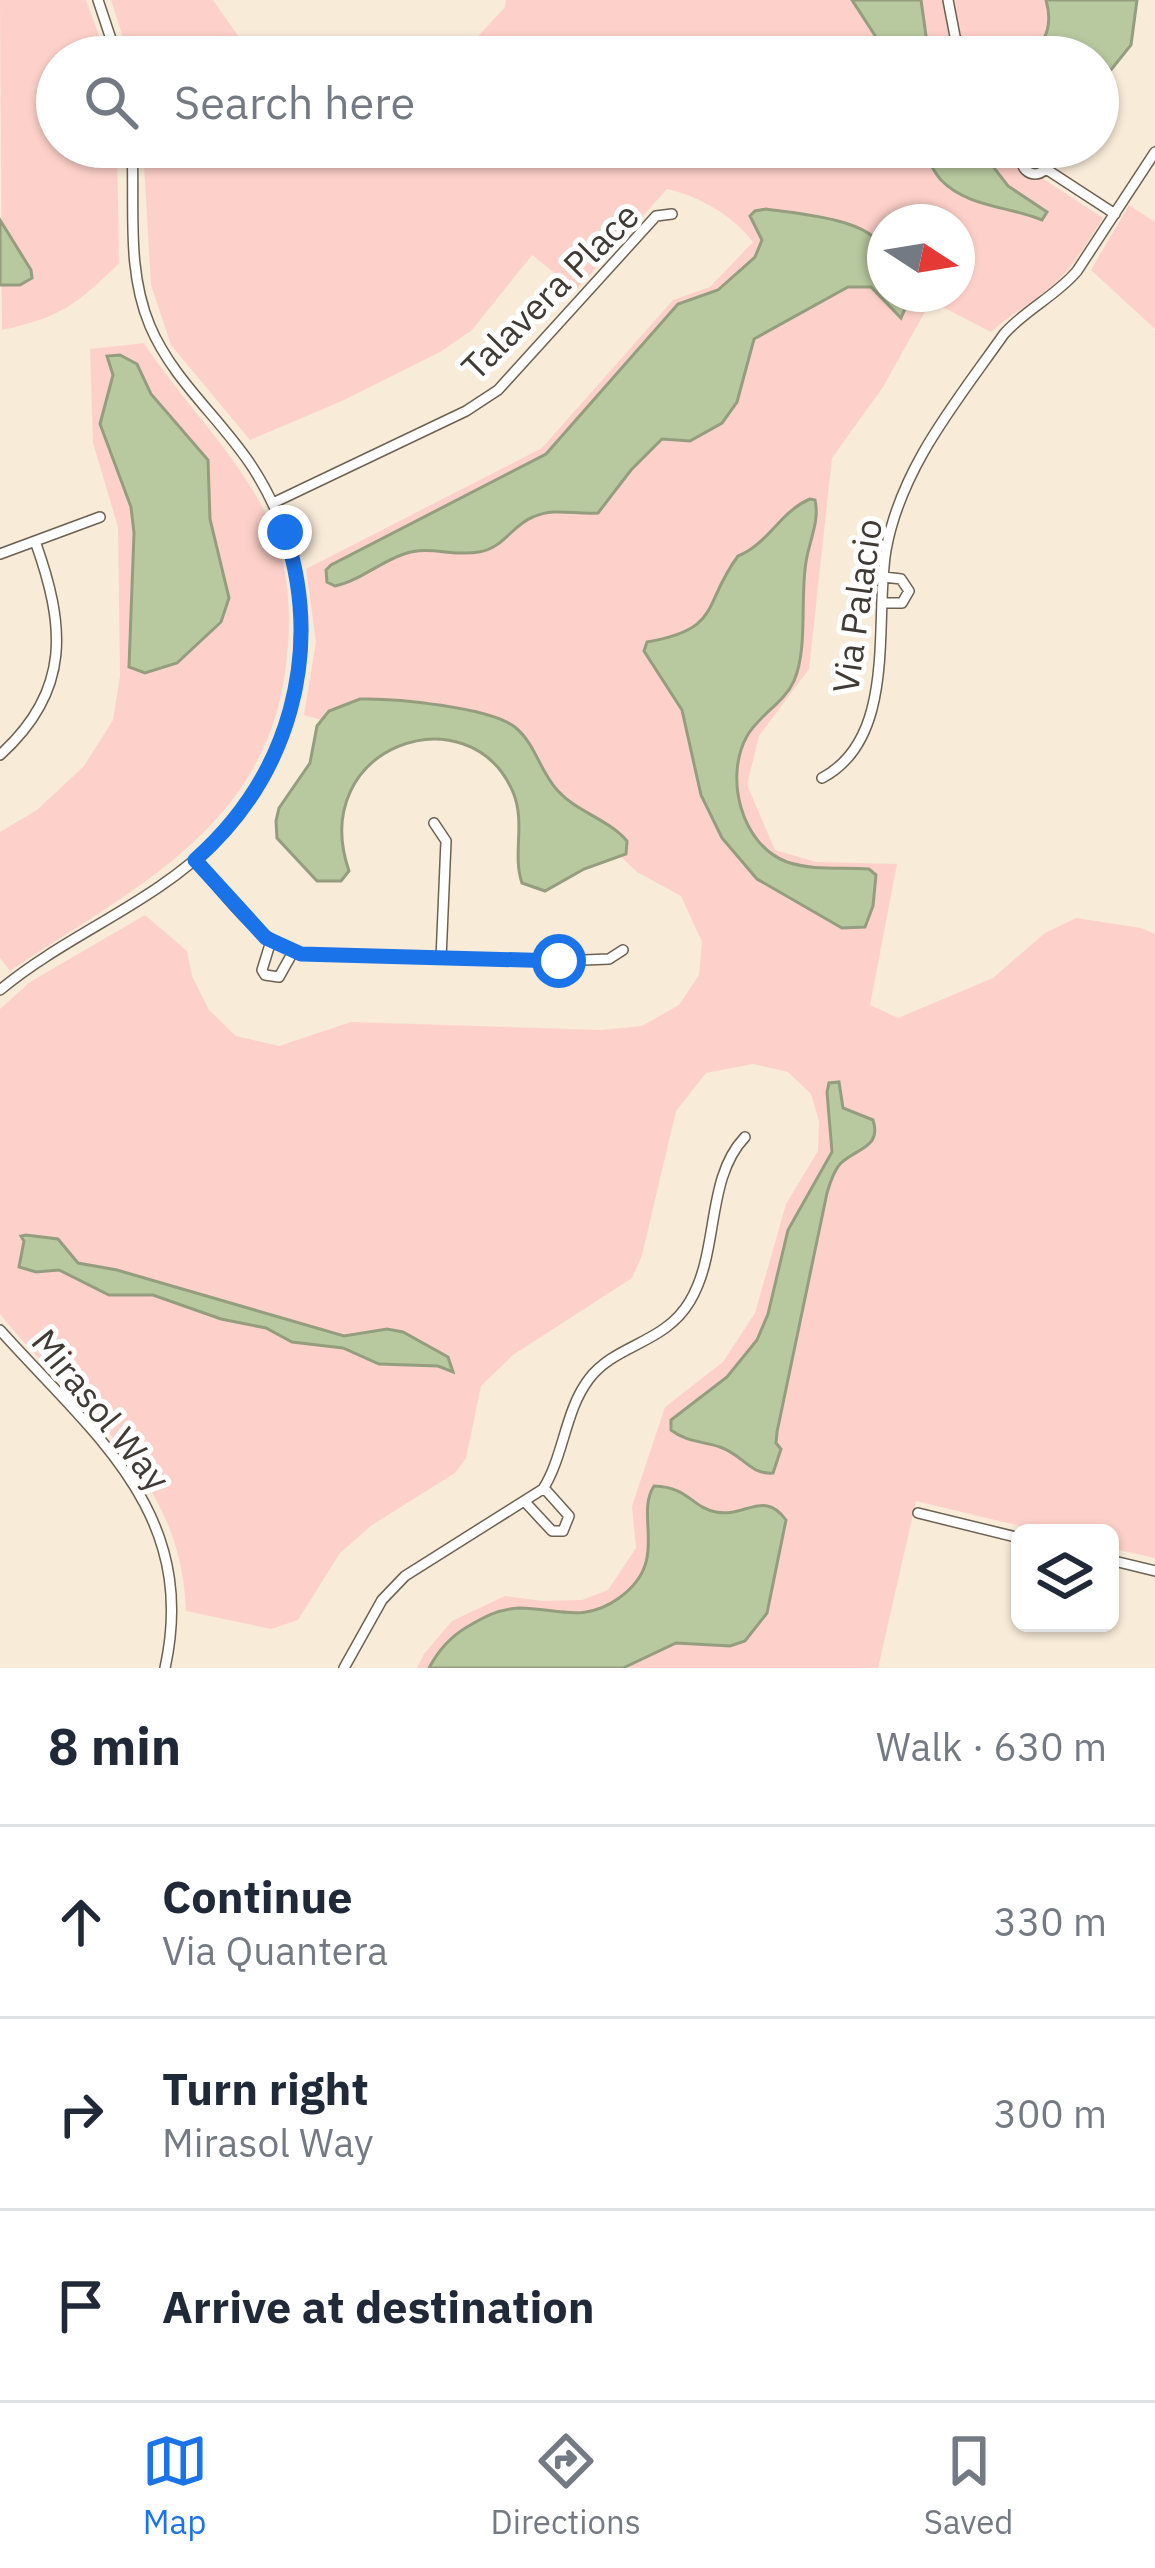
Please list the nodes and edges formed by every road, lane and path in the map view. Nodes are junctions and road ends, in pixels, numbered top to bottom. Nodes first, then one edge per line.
1 (98, 0) edge
2 (948, 0) edge
3 (109, 36) edge
4 (955, 36) edge
5 (1155, 152) edge
6 (132, 168) edge
7 (1025, 168) edge
8 (1046, 169) joint
9 (672, 214) dead end
10 (1115, 214) junction
11 (273, 503) junction
12 (100, 517) dead end
13 (35, 541) junction
14 (0, 554) edge
15 (884, 577) junction
16 (882, 603) junction
17 (0, 755) edge
18 (822, 778) dead end
19 (434, 823) dead end
20 (195, 860) junction
21 (271, 940) junction
22 (623, 950) dead end
23 (293, 952) junction
24 (441, 959) junction
25 (2, 984) edge
26 (746, 1137) dead end
27 (0, 1330) edge
28 (544, 1487) junction
29 (526, 1503) junction
30 (918, 1513) dead end
31 (1011, 1536) edge
32 (1119, 1562) edge
33 (1155, 1571) edge
34 (165, 1668) edge
35 (344, 1668) edge

1 - 3 street
2 - 4 street
5 - 10 street, Via Palacio
6 - 11 street
7 - 8 street
8 - 10 street
9 - 11 street, Talavera Place
10 - 15 street, Via Palacio
11 - 20 street
12 - 13 street
13 - 14 street
13 - 17 street
15 - 16 street, Via Palacio
15 - 16 street
16 - 18 street, Via Palacio
19 - 24 street
20 - 21 street
20 - 25 street
21 - 23 street
21 - 23 street
22 - 24 street
23 - 24 street
26 - 28 street
27 - 34 street, Mirasol Way
28 - 29 street
28 - 29 street
29 - 35 street
30 - 31 street
32 - 33 street

